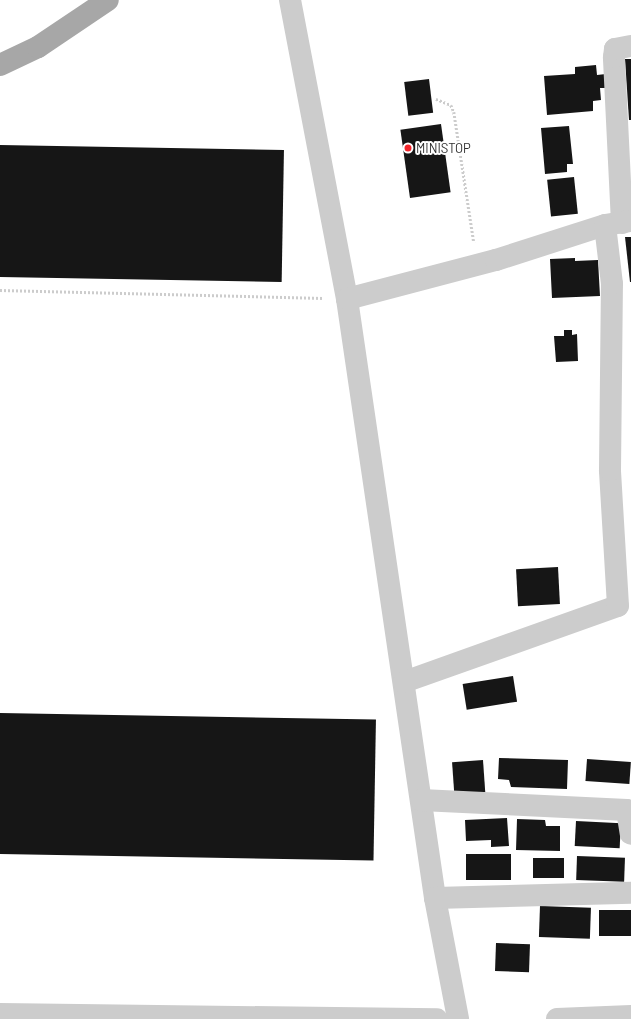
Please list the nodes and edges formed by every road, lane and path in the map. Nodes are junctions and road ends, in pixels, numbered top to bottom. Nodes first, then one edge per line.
1 (108, 0) edge
2 (290, 0) edge
3 (631, 46) edge
4 (0, 65) edge
5 (436, 99) dead end
6 (620, 223) edge
7 (477, 264) junction
8 (0, 290) edge
9 (348, 299) junction
10 (404, 682) junction
11 (421, 800) junction
12 (631, 834) edge
13 (631, 894) edge
14 (435, 898) junction
15 (0, 1014) edge
16 (631, 1016) edge
17 (593, 1018) edge
18 (355, 1019) edge
19 (437, 1019) edge
20 (458, 1019) edge
21 (557, 1019) edge

1 - 4 main road
2 - 9 street
3 - 6 street
5 - 7 path
6 - 7 street
6 - 10 street
7 - 9 street
8 - 9 path
9 - 10 street
10 - 11 street
11 - 12 street
11 - 14 street
13 - 14 street
14 - 20 street
15 - 18 street
16 - 17 street
17 - 21 street
18 - 19 street

